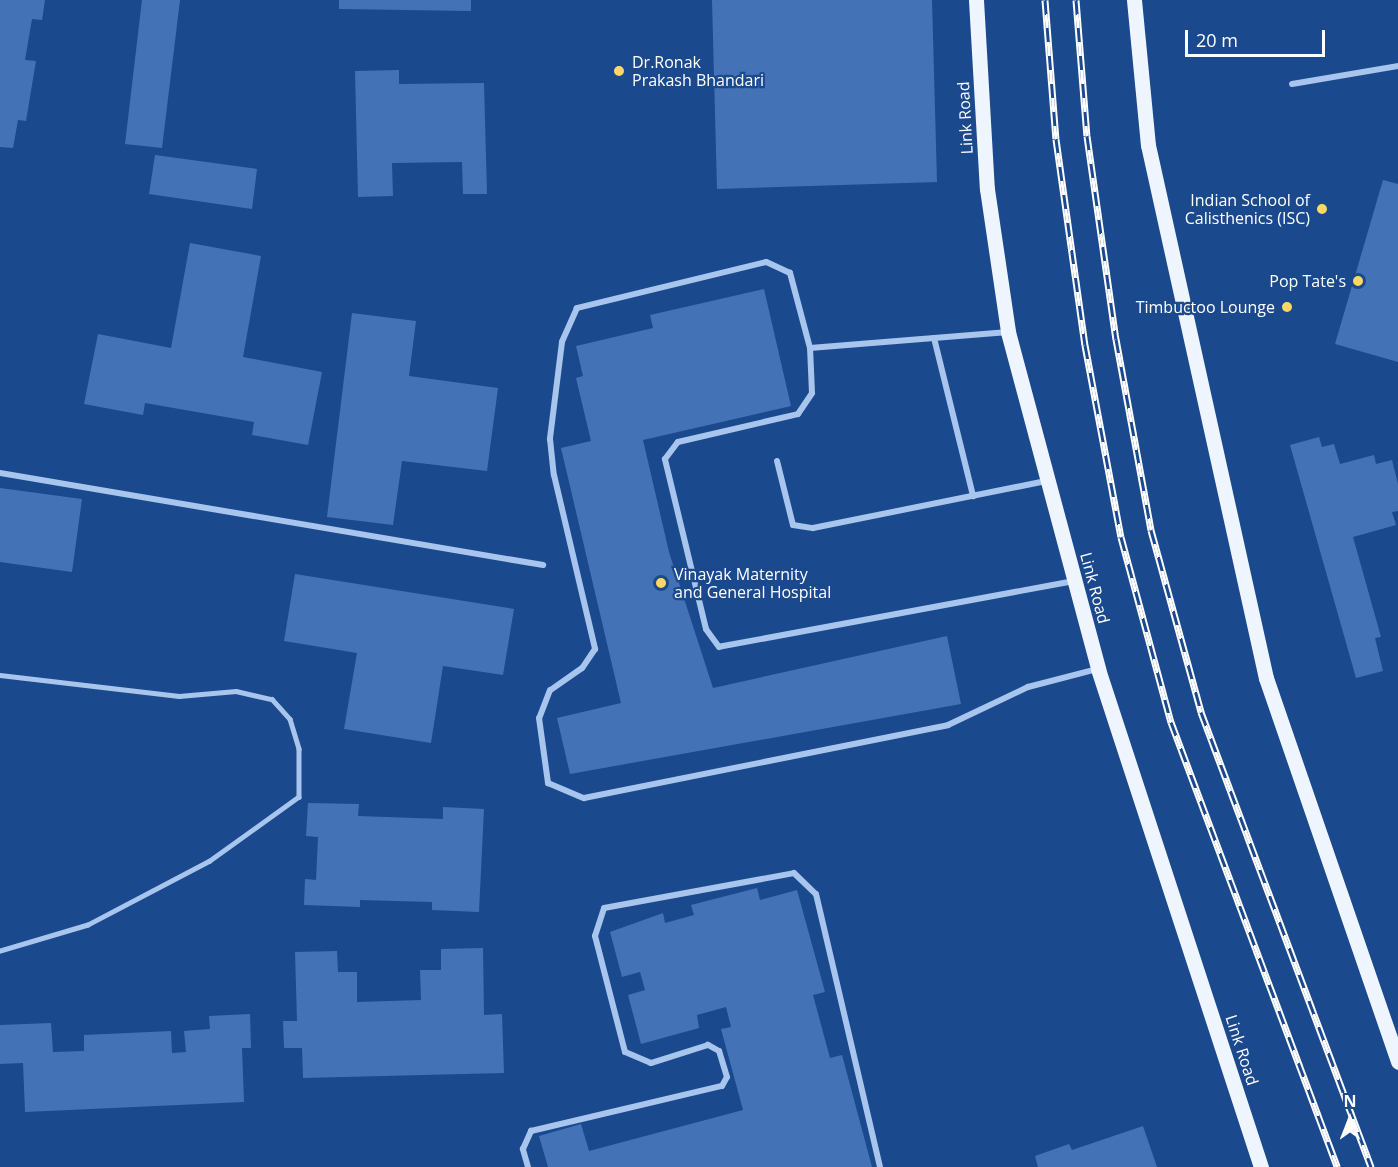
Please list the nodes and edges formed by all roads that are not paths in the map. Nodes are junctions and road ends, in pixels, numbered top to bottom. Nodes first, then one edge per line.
1 (976, 0) edge
2 (1134, 0) edge
3 (1398, 66) edge
4 (1292, 84) dead end
5 (1008, 332) junction
6 (934, 338) junction
7 (810, 348) junction
8 (777, 460) dead end
9 (0, 473) edge
10 (1048, 481) junction
11 (973, 496) junction
12 (543, 565) dead end
13 (1074, 581) junction
14 (1098, 669) junction
15 (0, 675) edge
16 (0, 951) edge
17 (1398, 1062) edge
18 (528, 1167) edge
19 (880, 1167) edge
20 (1261, 1167) edge

1 - 5 main road, Link Road
2 - 17 main road
3 - 4 street
5 - 6 street
5 - 10 main road, Link Road
6 - 7 street
6 - 11 street
7 - 13 street
7 - 14 street
8 - 11 street
9 - 12 street
10 - 11 street
10 - 13 main road, Link Road
13 - 14 main road, Link Road
14 - 20 main road, Link Road
15 - 16 lane
18 - 19 street

